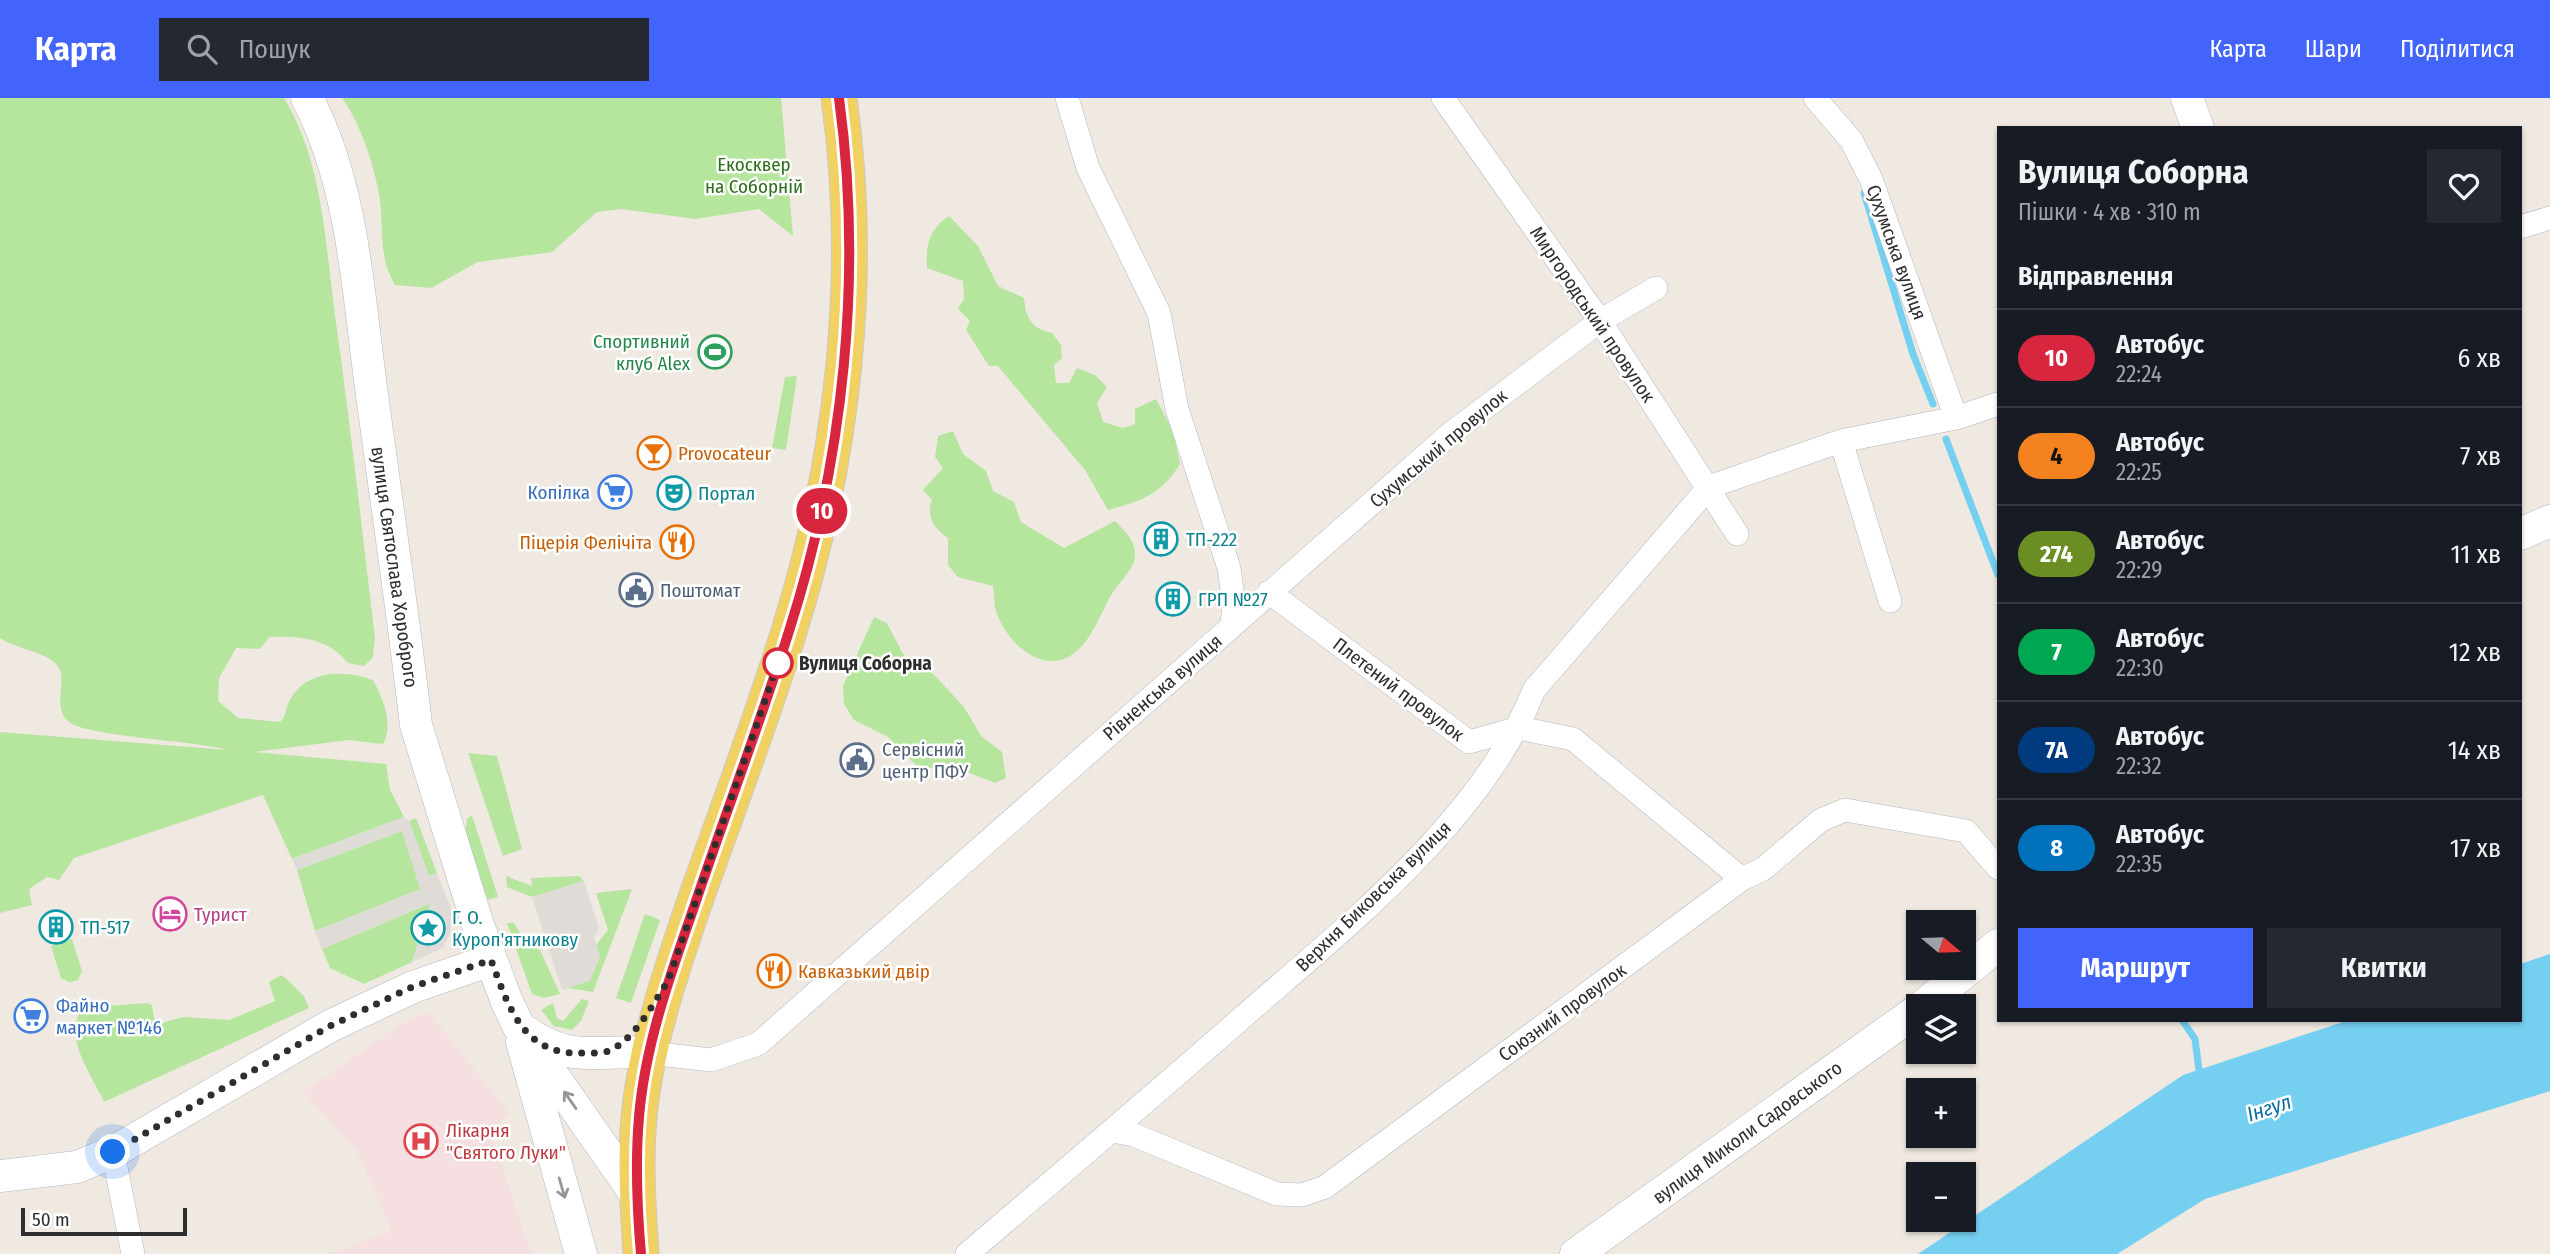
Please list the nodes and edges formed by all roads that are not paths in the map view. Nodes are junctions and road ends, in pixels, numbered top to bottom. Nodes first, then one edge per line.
1 (307, 98) edge
2 (839, 98) edge
3 (1067, 98) edge
4 (1443, 98) edge
5 (1815, 98) edge
6 (2188, 98) edge
7 (2197, 126) edge
8 (2550, 218) edge
9 (2522, 226) edge
10 (1656, 288) dead end
11 (1600, 321) junction
12 (1997, 404) edge
13 (1956, 418) junction
14 (1841, 441) junction
15 (1709, 487) junction
16 (2550, 521) edge
17 (2522, 533) edge
18 (1737, 534) dead end
19 (1269, 592) junction
20 (1890, 601) dead end
21 (1232, 625) junction
22 (1519, 728) junction
23 (1997, 867) edge
24 (1742, 879) junction
25 (1997, 946) edge
26 (491, 960) junction
27 (668, 981) junction
28 (1938, 994) edge
29 (1906, 1019) edge
30 (519, 1027) junction
31 (612, 1050) junction
32 (650, 1053) junction
33 (1112, 1131) junction
34 (113, 1152) junction
35 (0, 1176) edge
36 (637, 1196) junction
37 (134, 1254) edge
38 (581, 1254) edge
39 (640, 1254) edge
40 (967, 1254) edge
41 (1576, 1254) edge

1 - 26 main road, вулиця Святослава Хороброго
2 - 27 main road
3 - 21 street, Рівненська вулиця
4 - 11 street, Миргородський провулок
5 - 13 street, Сухумська вулиця
6 - 7 main road
8 - 9 street
10 - 11 street, Сухумський провулок
11 - 15 street, Миргородський провулок
11 - 19 street, Сухумський провулок
12 - 13 street
13 - 14 street
14 - 15 street
14 - 20 street
15 - 18 street, Миргородський провулок
15 - 22 street, Верхня Биковська вулиця
16 - 17 main road
19 - 21 street, Сухумський провулок
19 - 22 street, Плетений провулок
21 - 32 street, Рівненська вулиця
22 - 24 street, Плетений провулок
22 - 33 street, Верхня Биковська вулиця
23 - 24 street, Союзний провулок
24 - 33 street, Союзний провулок
25 - 28 main road
26 - 30 main road, вулиця Святослава Хороброго
26 - 34 main road
27 - 31 main road
27 - 32 main road
29 - 41 main road, вулиця Миколи Садовського
30 - 31 main road
36 -> 30 main road
30 -> 38 main road
31 - 32 main road
32 - 36 main road
33 - 40 street, Верхня Биковська вулиця
34 - 35 main road
34 - 37 street
36 - 39 main road

